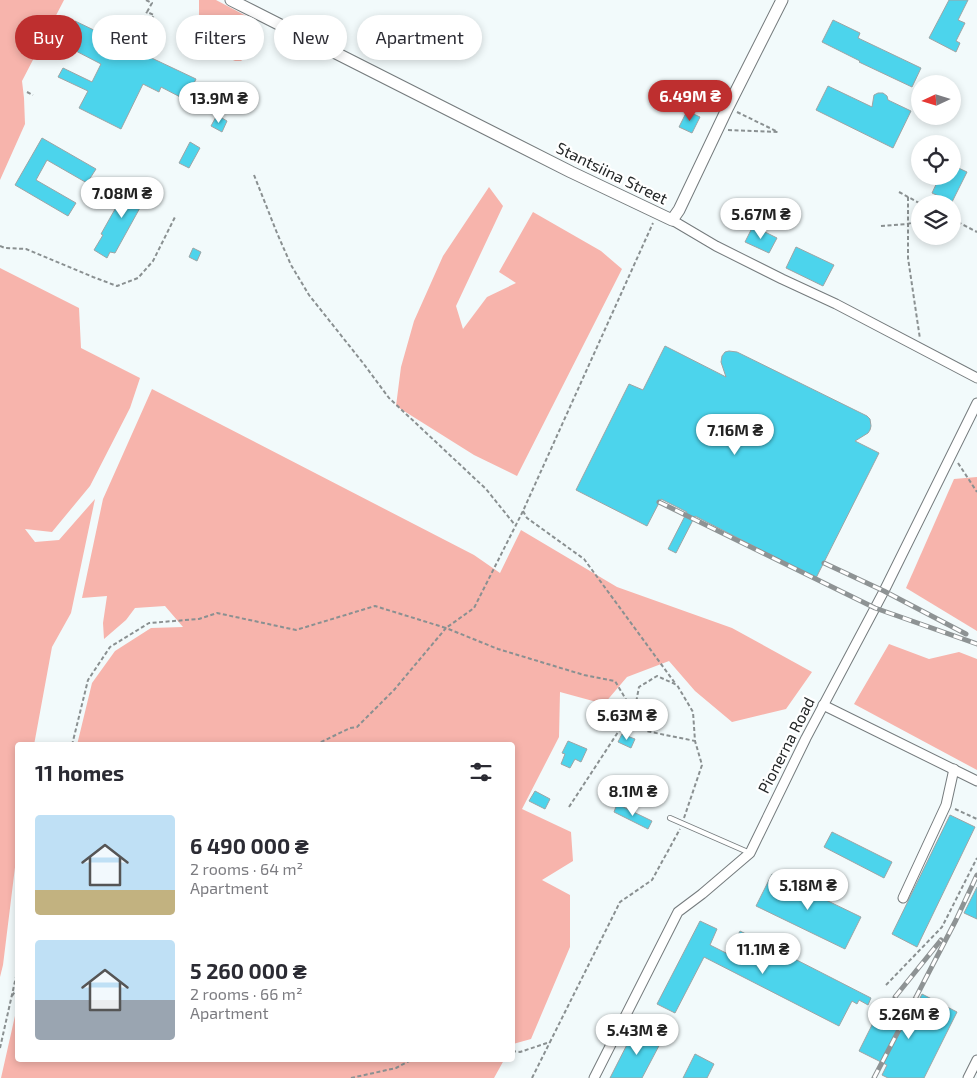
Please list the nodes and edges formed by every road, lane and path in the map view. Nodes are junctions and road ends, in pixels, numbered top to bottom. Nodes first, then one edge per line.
1 (146, 0) edge
2 (231, 0) edge
3 (782, 0) edge
4 (147, 12) junction
5 (145, 15) edge
6 (154, 15) edge
7 (27, 92) dead end
8 (33, 95) dead end
9 (728, 107) junction
10 (717, 130) junction
11 (254, 175) dead end
12 (899, 192) dead end
13 (908, 197) junction
14 (911, 199) edge
15 (658, 212) junction
16 (175, 217) dead end
17 (672, 220) junction
18 (911, 223) edge
19 (907, 224) junction
20 (961, 224) edge
21 (881, 226) dead end
22 (977, 232) edge
23 (0, 246) edge
24 (921, 348) junction
25 (977, 378) edge
26 (977, 403) edge
27 (952, 454) junction
28 (977, 492) edge
29 (523, 511) junction
30 (515, 526) junction
31 (446, 628) junction
32 (676, 685) junction
33 (823, 705) junction
34 (634, 713) junction
35 (639, 720) junction
36 (695, 741) junction
37 (73, 742) edge
38 (321, 742) edge
39 (954, 769) junction
40 (977, 781) edge
41 (946, 805) junction
42 (569, 807) dead end
43 (670, 818) dead end
44 (977, 819) edge
45 (683, 824) junction
46 (750, 853) junction
47 (977, 858) edge
48 (903, 898) dead end
49 (15, 981) edge
50 (886, 985) dead end
51 (15, 992) edge
52 (11, 998) junction
53 (550, 1042) junction
54 (0, 1048) edge
55 (515, 1051) edge
56 (977, 1060) edge
57 (407, 1062) edge
58 (351, 1078) edge
59 (532, 1078) edge
60 (594, 1078) edge
61 (968, 1078) edge

1 - 4 path
2 - 15 street, Stantsiina Street
3 - 9 street
4 - 5 path
4 - 6 path
7 - 8 path
9 - 10 street
9 - 10 path
10 - 17 street
11 - 30 path
12 - 13 path
13 - 14 path
13 - 19 path
15 - 17 street, Stantsiina Street
15 - 29 path
16 - 23 path
17 - 24 street, Stantsiina Street
18 - 19 path
19 - 21 path
19 - 24 path
20 - 22 path
24 - 25 street, Stantsiina Street
26 - 27 street, Pionerna Road
27 - 28 path
27 - 33 street, Pionerna Road
29 - 30 path
29 - 32 path
30 - 31 path
31 - 34 path
31 - 37 path
31 - 38 path
32 - 34 path
32 - 36 path
33 - 39 street
33 - 46 street, Pionerna Road
34 - 35 path
35 - 36 path
35 - 42 path
36 - 45 path
39 - 40 street
39 - 41 street
41 - 44 path
41 - 48 street
43 - 45 lane
45 - 46 lane
45 - 53 path
46 - 60 street, Pionerna Road
47 - 50 path
49 - 52 path
51 - 52 path
52 - 54 path
53 - 55 path
53 - 59 path
56 - 61 street
57 - 58 path

